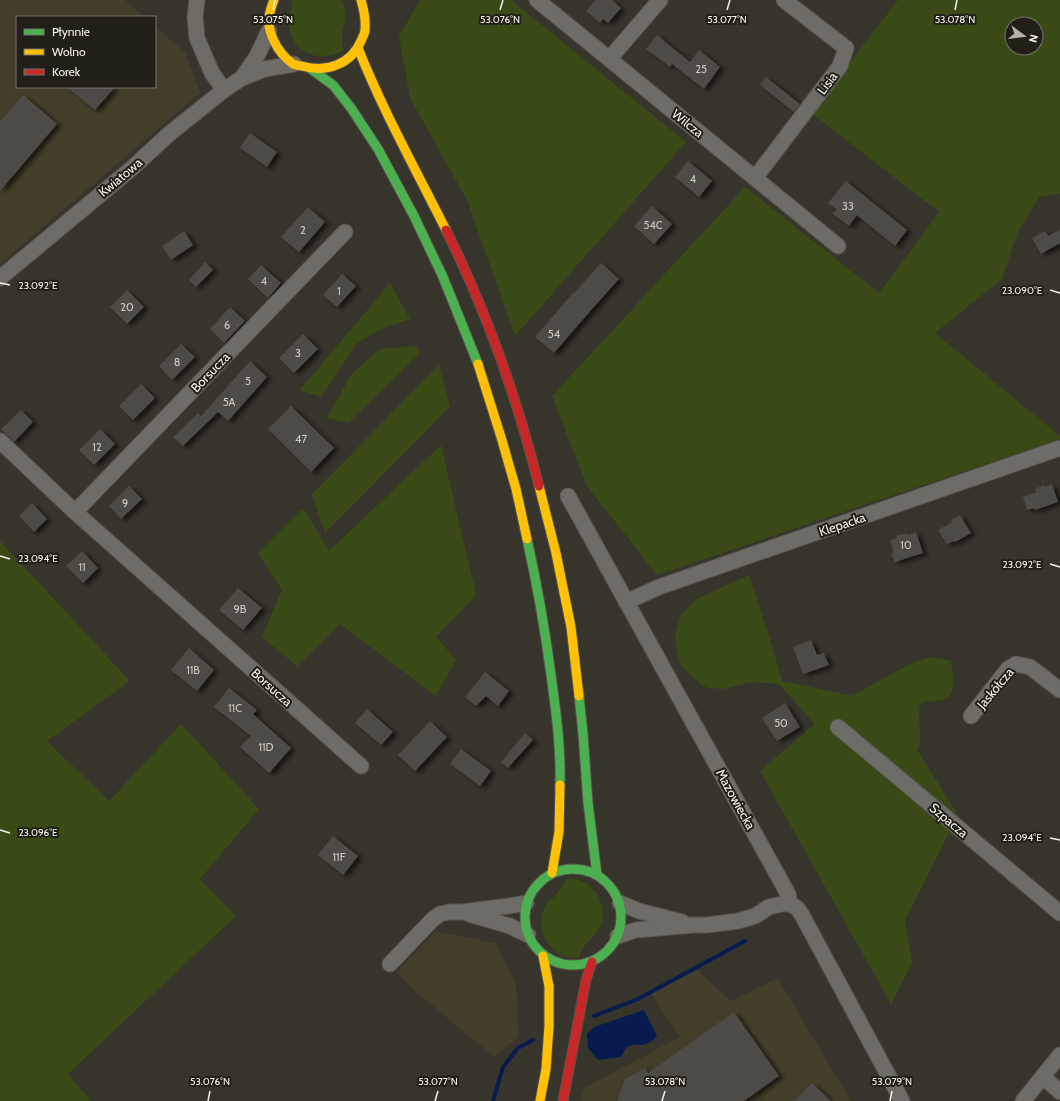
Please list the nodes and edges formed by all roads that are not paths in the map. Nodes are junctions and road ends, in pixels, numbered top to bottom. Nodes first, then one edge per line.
1 (197, 0) edge
2 (274, 0) edge
3 (361, 0) edge
4 (537, 0) edge
5 (660, 0) edge
6 (784, 0) edge
7 (269, 31) junction
8 (358, 48) junction
9 (610, 58) junction
10 (294, 64) junction
11 (311, 70) junction
12 (242, 78) junction
13 (224, 90) junction
14 (755, 178) junction
15 (345, 232) dead end
16 (838, 246) dead end
17 (0, 278) edge
18 (0, 441) edge
19 (1060, 448) edge
20 (568, 496) dead end
21 (75, 512) junction
22 (626, 602) junction
23 (1060, 690) edge
24 (971, 716) dead end
25 (838, 727) dead end
26 (362, 766) dead end
27 (552, 873) junction
28 (597, 875) junction
29 (526, 903) junction
30 (620, 903) junction
31 (790, 904) junction
32 (462, 912) junction
33 (1060, 914) edge
34 (693, 924) junction
35 (528, 935) junction
36 (618, 936) junction
37 (543, 956) junction
38 (592, 962) junction
39 (390, 964) dead end
40 (1060, 1055) edge
41 (1042, 1077) junction
42 (1060, 1092) edge
43 (540, 1101) edge
44 (563, 1101) edge
45 (902, 1101) edge
46 (1023, 1101) edge

1 - 13 street
2 - 7 main road
3 - 8 main road
4 - 9 street, Wilcza
5 - 9 street
6 - 14 street, Lisia
7 - 10 main road
7 - 12 street, Kwiatowa
8 - 11 main road
8 - 28 main road
9 - 14 street, Wilcza
10 - 11 main road
10 - 12 street, Kwiatowa
11 - 27 main road
12 - 13 street, Kwiatowa
13 - 17 street, Kwiatowa
14 - 16 street, Wilcza
15 - 21 street, Borsucza
18 - 21 street, Borsucza
19 - 22 street, Klepacka
20 - 22 street, Mazowiecka
21 - 26 street, Borsucza
22 - 31 street, Mazowiecka
23 - 24 street, Jaskółcza
25 - 33 street, Szpacza
27 - 28 main road
27 - 29 main road
28 - 30 main road
29 - 32 street
29 - 35 main road
30 - 34 street
30 - 36 main road
31 - 34 street
31 - 45 street, Mazowiecka
32 - 35 street
32 - 39 street
34 - 36 street
35 - 37 main road
36 - 38 main road
37 - 38 main road
37 - 43 main road
38 - 44 main road
40 - 41 street
41 - 42 street
41 - 46 street

